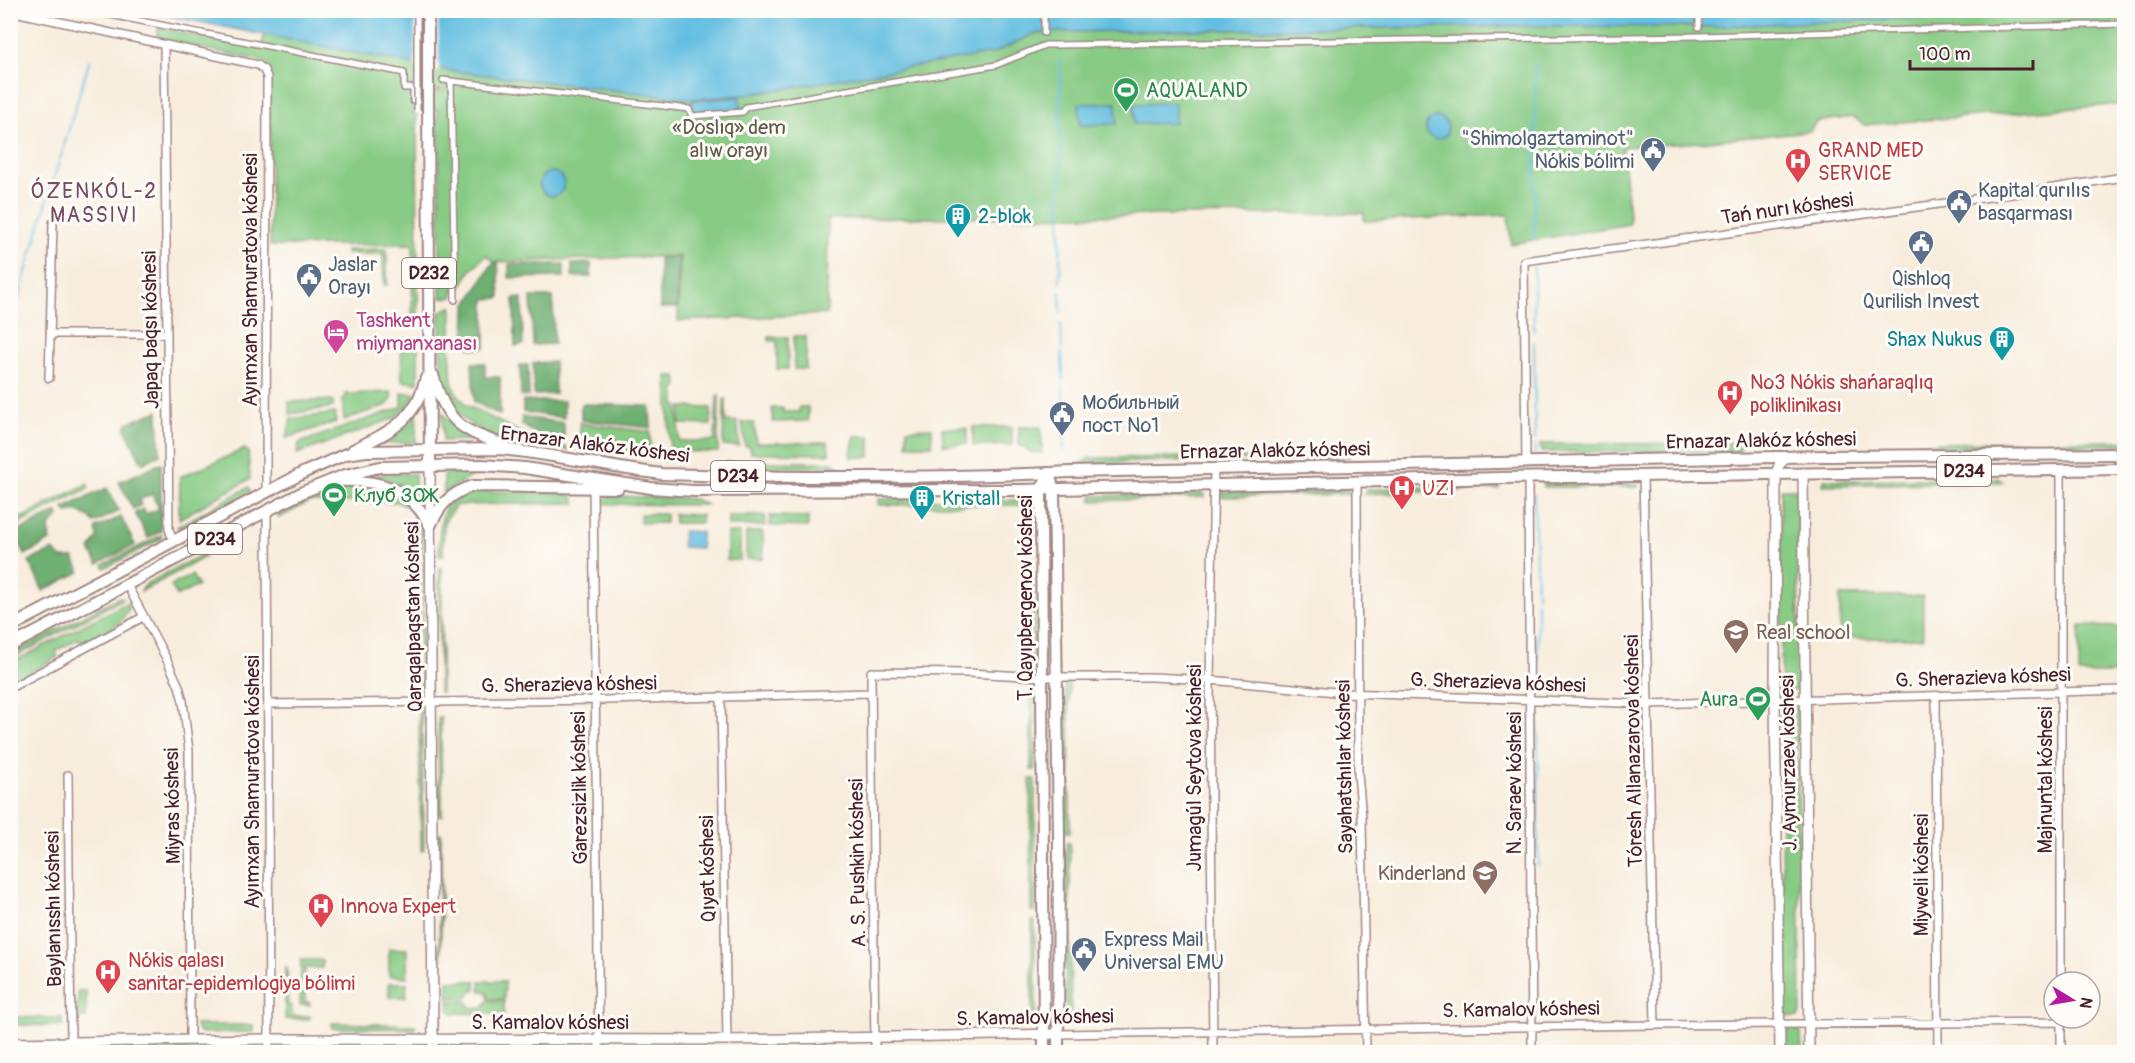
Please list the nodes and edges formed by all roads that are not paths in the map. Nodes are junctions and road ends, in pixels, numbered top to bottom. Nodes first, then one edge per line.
1 (85, 10) edge
2 (417, 10) edge
3 (428, 10) edge
4 (1044, 10) edge
5 (1699, 10) edge
6 (10, 11) edge
7 (2124, 24) edge
8 (1700, 27) dead end
9 (1044, 33) dead end
10 (164, 45) junction
11 (443, 81) tunnel mouth
12 (451, 81) junction
13 (444, 90) tunnel mouth
14 (452, 90) junction
15 (413, 101) dead end
16 (417, 110) dead end
17 (2124, 177) edge
18 (53, 223) dead end
19 (455, 300) dead end
20 (51, 333) junction
21 (166, 334) junction
22 (430, 363) junction
23 (49, 378) dead end
24 (429, 449) junction
25 (520, 450) junction
26 (346, 454) junction
27 (2124, 454) edge
28 (1980, 455) junction
29 (2014, 455) junction
30 (1787, 457) junction
31 (1763, 458) junction
32 (1526, 463) junction
33 (430, 465) junction
34 (2124, 469) edge
35 (1214, 470) junction
36 (2014, 470) junction
37 (2061, 470) junction
38 (1980, 471) junction
39 (1049, 473) junction
40 (1776, 473) junction
41 (1803, 473) junction
42 (1763, 474) junction
43 (578, 476) junction
44 (796, 476) junction
45 (1643, 476) junction
46 (1528, 477) junction
47 (1357, 481) junction
48 (325, 482) junction
49 (1214, 484) junction
50 (593, 488) junction
51 (651, 488) junction
52 (796, 490) junction
53 (1041, 490) junction
54 (1054, 490) junction
55 (266, 492) junction
56 (1055, 510) junction
57 (267, 511) junction
58 (1041, 512) junction
59 (430, 526) junction
60 (173, 541) junction
61 (127, 585) junction
62 (143, 617) junction
63 (10, 627) edge
64 (10, 646) edge
65 (871, 672) joint
66 (1043, 677) junction
67 (1058, 677) junction
68 (1210, 680) junction
69 (10, 688) edge
70 (2124, 690) edge
71 (2061, 691) junction
72 (871, 693) junction
73 (1359, 693) junction
74 (1936, 696) junction
75 (721, 698) junction
76 (1805, 698) junction
77 (1775, 699) junction
78 (595, 700) junction
79 (1530, 700) junction
80 (431, 702) junction
81 (268, 704) junction
82 (1649, 704) junction
83 (68, 775) dead end
84 (2061, 970) edge
85 (2042, 1020) edge
86 (1939, 1023) junction
87 (1780, 1024) junction
88 (1809, 1024) junction
89 (1655, 1025) junction
90 (1532, 1028) junction
91 (1366, 1029) junction
92 (2061, 1030) edge
93 (1212, 1032) junction
94 (1058, 1034) junction
95 (1044, 1035) junction
96 (875, 1038) junction
97 (269, 1039) junction
98 (190, 1040) junction
99 (433, 1040) junction
100 (599, 1040) junction
101 (727, 1040) junction
102 (71, 1042) junction
103 (10, 1043) edge
104 (269, 1053) edge
105 (433, 1053) edge
106 (599, 1053) edge
107 (875, 1053) edge
108 (1044, 1053) edge
109 (1058, 1053) edge
110 (1213, 1053) edge
111 (1366, 1053) edge
112 (1532, 1053) edge
113 (1780, 1053) edge
114 (1809, 1053) edge
115 (1938, 1053) edge
116 (2061, 1053) edge

1 - 15 street
2 - 16 street, bridge
3 - 22 main road, Qaraqalpaqstan kóshesi / D232, bridge
4 - 9 street
5 - 8 street
6 - 10 street
7 - 12 street
10 - 21 street, Japaq baqsı kóshesi
10 - 55 street, Ayımxan Shamuratova kóshesi
11 - 12 street
12 - 14 street
13 - 14 street
14 - 19 street
17 - 32 street, Tań nurı kóshesi
18 - 20 street
20 - 21 street
20 - 23 street
21 - 60 street, Japaq baqsı kóshesi
22 - 24 main road, Qaraqalpaqstan kóshesi / D232
22 - 25 main road
22 - 26 main road
24 - 25 main road, Ernazar Alakóz kóshesi / D234
24 - 26 main road, D234
24 - 33 main road, Qaraqalpaqstan kóshesi / D232
25 - 44 main road, Ernazar Alakóz kóshesi / D234
26 - 55 main road, D234
27 - 29 main road, Ernazar Alakóz kóshesi / D234
28 - 29 main road, Ernazar Alakóz kóshesi / D234
28 - 30 main road, Ernazar Alakóz kóshesi / D234
28 - 38 main road
29 - 36 main road
30 - 31 main road, Ernazar Alakóz kóshesi / D234
30 - 40 street
31 - 32 main road, Ernazar Alakóz kóshesi / D234
31 - 42 main road
32 - 35 main road, Ernazar Alakóz kóshesi / D234
33 - 43 main road, Ernazar Alakóz kóshesi / D234
33 - 48 main road, D234
33 - 59 street, Qaraqalpaqstan kóshesi
34 - 37 main road, Ernazar Alakóz kóshesi / D234
35 - 39 main road, Ernazar Alakóz kóshesi / D234
35 - 49 street, Jumagúl Seytova kóshesi
36 - 37 main road, Ernazar Alakóz kóshesi / D234
36 - 38 main road, Ernazar Alakóz kóshesi / D234
37 - 71 street, Majnuntal kóshesi
38 - 41 main road, Ernazar Alakóz kóshesi / D234
39 - 44 main road, Ernazar Alakóz kóshesi / D234
39 - 53 main road, T. Qayıpbergenov kóshesi
39 - 54 main road, T. Qayıpbergenov kóshesi
40 - 41 main road, Ernazar Alakóz kóshesi / D234
40 - 42 main road, Ernazar Alakóz kóshesi / D234
40 - 77 street, J. Aymurzaev kóshesi
41 - 76 street, J. Aymurzaev kóshesi
42 - 45 main road, Ernazar Alakóz kóshesi / D234
43 - 50 street
43 - 51 main road, Ernazar Alakóz kóshesi / D234
44 - 52 main road
45 - 46 main road, Ernazar Alakóz kóshesi / D234
45 - 82 street, Tóresh Allanazarova kóshesi
46 - 47 main road, Ernazar Alakóz kóshesi / D234
46 - 79 street, N. Saraev kóshesi
47 - 49 main road, Ernazar Alakóz kóshesi / D234
47 - 73 street, Sayahatshılar kóshesi
48 - 57 main road, D234
48 - 59 main road
49 - 54 main road, Ernazar Alakóz kóshesi / D234
49 - 68 street, Jumagúl Seytova kóshesi
50 - 51 main road
50 - 59 main road
50 - 78 street, Ǵarezsizlik kóshesi
51 - 52 main road, Ernazar Alakóz kóshesi / D234
52 - 53 main road, Ernazar Alakóz kóshesi / D234
53 - 54 main road, Ernazar Alakóz kóshesi / D234
53 - 58 main road, T. Qayıpbergenov kóshesi
54 - 56 main road, T. Qayıpbergenov kóshesi
55 - 60 main road, D234
56 - 58 main road
56 - 67 main road, T. Qayıpbergenov kóshesi
57 - 61 main road, D234
57 - 81 street, Ayımxan Shamuratova kóshesi
58 - 66 main road, T. Qayıpbergenov kóshesi
59 - 80 street, Qaraqalpaqstan kóshesi
60 - 63 main road, D234
61 - 62 street, Miyras kóshesi
61 - 64 main road, D234
62 - 69 street
62 - 98 street, Miyras kóshesi
65 - 66 street, G. Sherazieva kóshesi
65 - 72 street, A. S. Pushkin kóshesi
66 - 67 street, G. Sherazieva kóshesi
66 - 95 main road, T. Qayıpbergenov kóshesi
67 - 68 street, G. Sherazieva kóshesi
67 - 94 main road, T. Qayıpbergenov kóshesi
68 - 73 street, G. Sherazieva kóshesi
68 - 93 street, Jumagúl Seytova kóshesi
70 - 71 street, G. Sherazieva kóshesi
71 - 74 street, G. Sherazieva kóshesi
71 - 84 street, Majnuntal kóshesi
72 - 75 street, G. Sherazieva kóshesi
72 - 96 street, A. S. Pushkin kóshesi
73 - 79 street, G. Sherazieva kóshesi
73 - 91 street, Sayahatshılar kóshesi
74 - 76 street, G. Sherazieva kóshesi
74 - 86 street, Miyweli kóshesi
75 - 78 street, G. Sherazieva kóshesi
75 - 101 street, Qıyat kóshesi
76 - 77 street, G. Sherazieva kóshesi
76 - 88 street, J. Aymurzaev kóshesi
77 - 82 street, G. Sherazieva kóshesi
77 - 87 street, J. Aymurzaev kóshesi
78 - 80 street, G. Sherazieva kóshesi
78 - 100 street, Ǵarezsizlik kóshesi
79 - 82 street, G. Sherazieva kóshesi
79 - 90 street, N. Saraev kóshesi
80 - 81 street, G. Sherazieva kóshesi
80 - 99 street, Qaraqalpaqstan kóshesi
81 - 97 street, Ayımxan Shamuratova kóshesi
82 - 89 street, Tóresh Allanazarova kóshesi
83 - 102 street, Baylanısshı kóshesi
85 - 86 street, S. Kamalov kóshesi
86 - 88 street, S. Kamalov kóshesi
86 - 115 street, Miyweli kóshesi
87 - 88 street, S. Kamalov kóshesi
87 - 89 street, S. Kamalov kóshesi
87 - 113 street, J. Aymurzaev kóshesi
88 - 114 street, J. Aymurzaev kóshesi
89 - 90 street, S. Kamalov kóshesi
90 - 91 street, S. Kamalov kóshesi
90 - 112 street, N. Saraev kóshesi
91 - 93 street, S. Kamalov kóshesi
91 - 111 street, Sayahatshılar kóshesi
92 - 116 street
93 - 94 street, S. Kamalov kóshesi
93 - 110 street, Jumagúl Seytova kóshesi
94 - 95 street, S. Kamalov kóshesi
94 - 109 main road, T. Qayıpbergenov kóshesi
95 - 96 street, S. Kamalov kóshesi
95 - 108 main road, T. Qayıpbergenov kóshesi
96 - 101 street, S. Kamalov kóshesi
96 - 107 street, A. S. Pushkin kóshesi
97 - 98 street, S. Kamalov kóshesi
97 - 99 street, S. Kamalov kóshesi
97 - 104 street, Ayımxan Shamuratova kóshesi
98 - 102 street, S. Kamalov kóshesi
99 - 100 street, S. Kamalov kóshesi
99 - 105 street, Qaraqalpaqstan kóshesi
100 - 101 street, S. Kamalov kóshesi
100 - 106 street, Ǵarezsizlik kóshesi
102 - 103 street, S. Kamalov kóshesi

